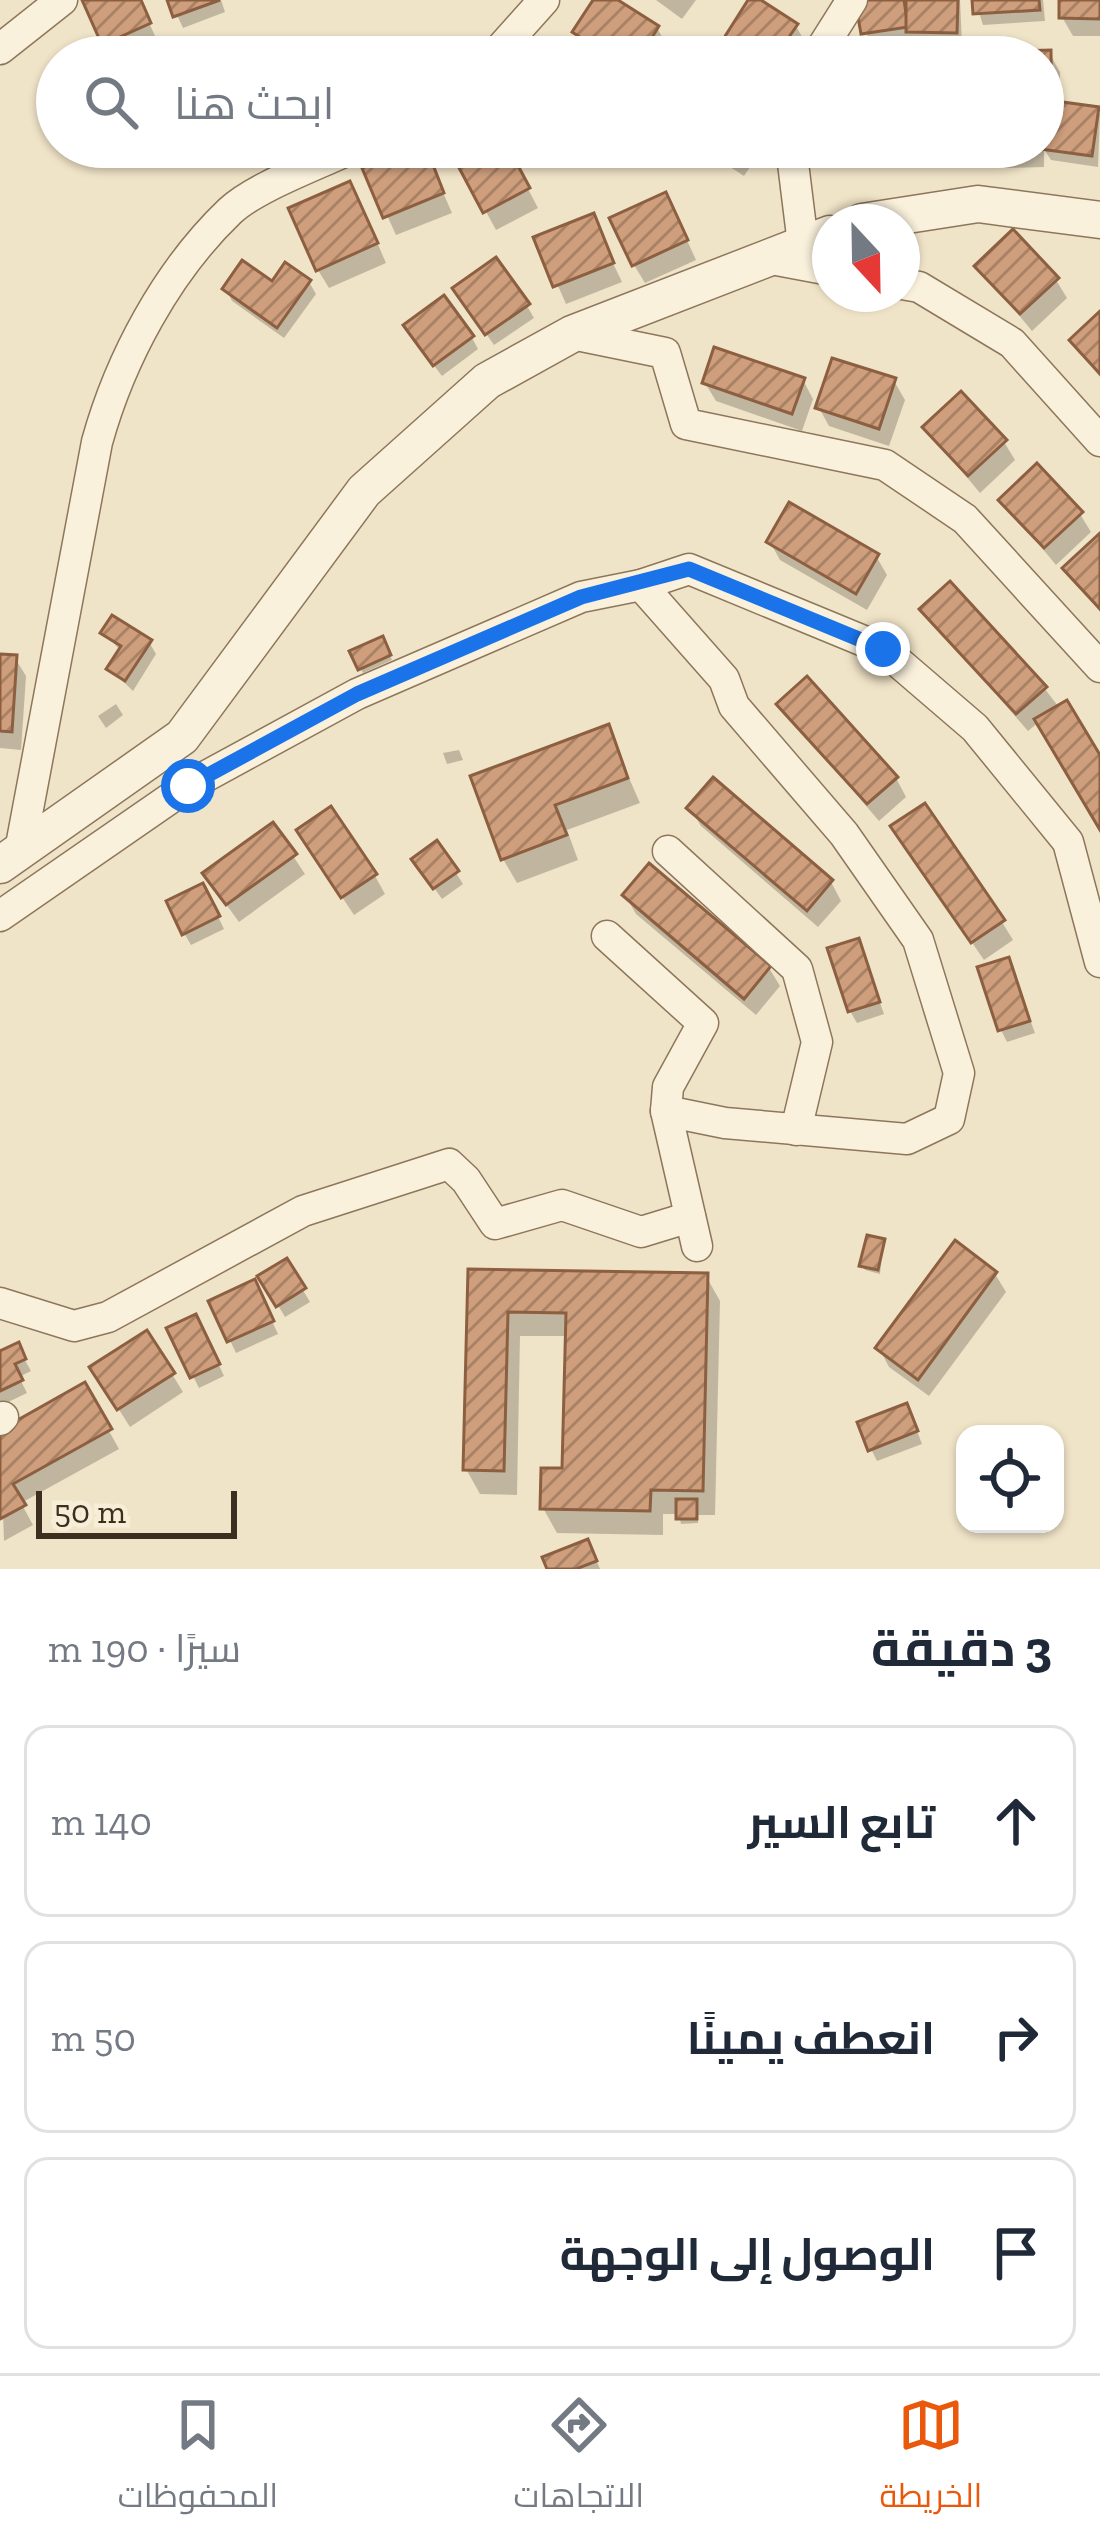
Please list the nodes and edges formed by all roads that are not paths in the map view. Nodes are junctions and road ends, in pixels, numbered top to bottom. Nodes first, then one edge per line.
1 (62, 0) edge
2 (544, 0) edge
3 (852, 0) edge
4 (512, 36) edge
5 (829, 36) edge
6 (0, 50) edge
7 (312, 168) edge
8 (797, 168) edge
9 (920, 213) edge
10 (1100, 220) edge
11 (812, 221) edge
12 (812, 241) edge
13 (766, 258) junction
14 (812, 267) edge
15 (920, 287) edge
16 (572, 334) junction
17 (1100, 441) edge
18 (640, 585) junction
19 (1100, 668) edge
20 (668, 851) dead end
21 (10, 858) edge
22 (0, 916) edge
23 (607, 937) dead end
24 (1100, 962) edge
25 (666, 1111) junction
26 (796, 1130) junction
27 (0, 1303) edge

1 - 6 street
2 - 4 street
3 - 5 street
7 - 21 street
8 - 11 street
9 - 10 street
12 - 13 street
13 - 14 street
13 - 16 street
15 - 17 street
16 - 19 street
16 - 21 street
18 - 22 street
18 - 24 street
18 - 26 street
20 - 26 street
23 - 25 street
25 - 26 street
25 - 27 street

